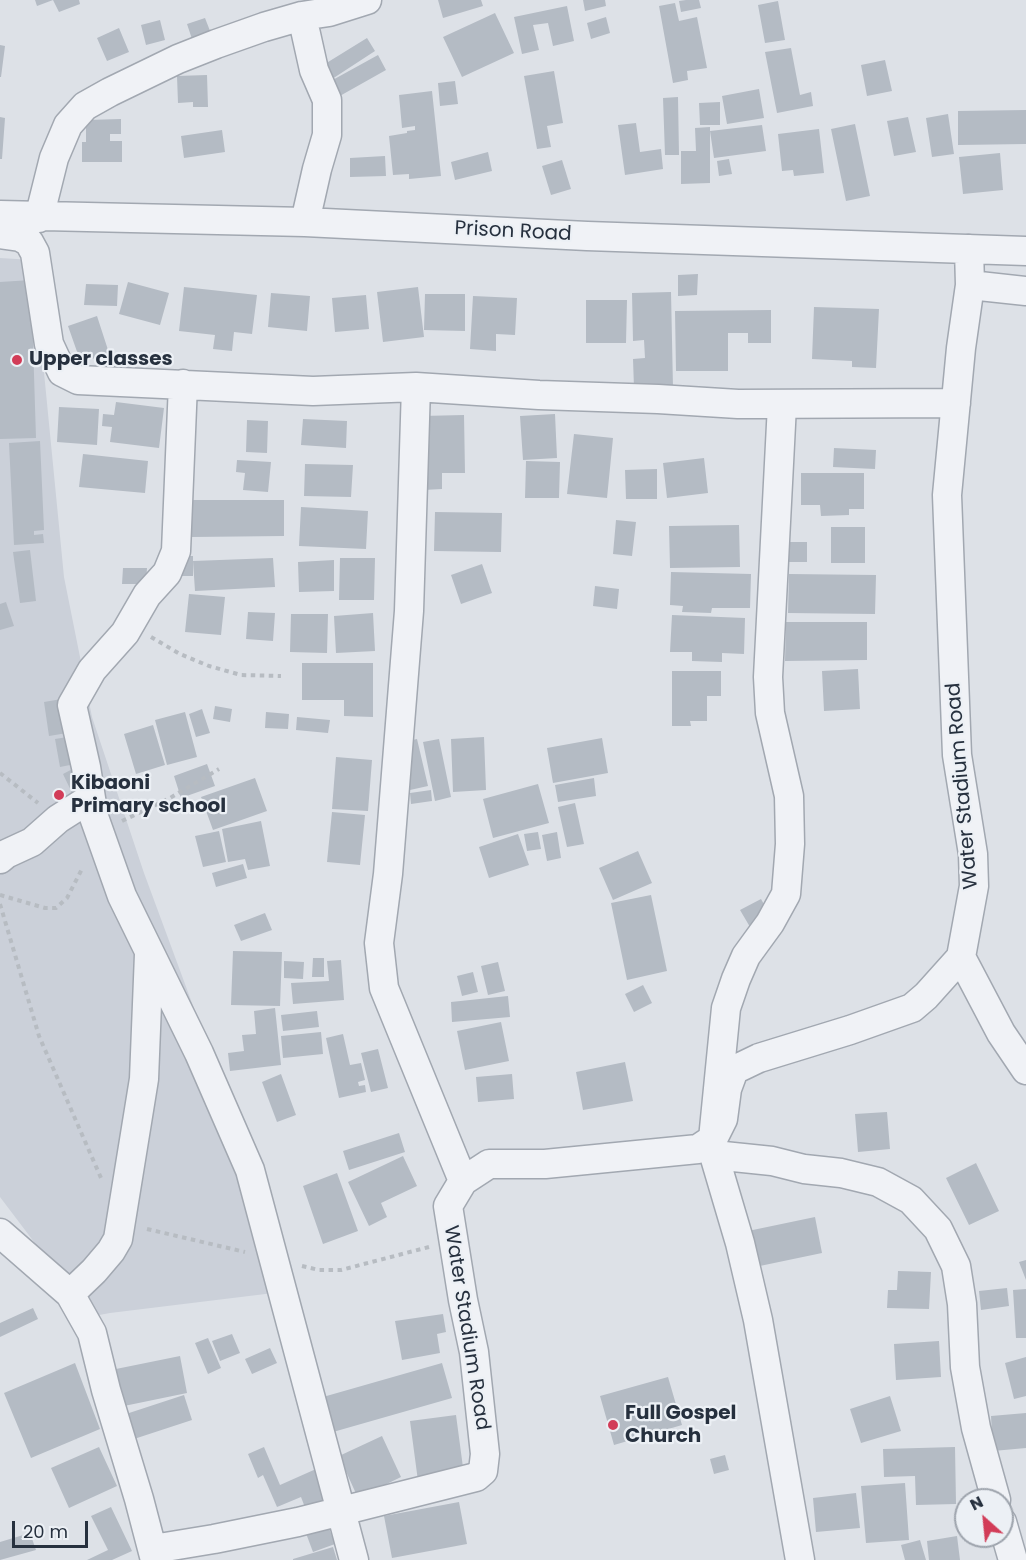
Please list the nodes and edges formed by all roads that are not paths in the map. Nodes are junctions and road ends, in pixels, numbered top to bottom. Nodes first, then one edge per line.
1 (367, 0) edge
2 (302, 16) junction
3 (0, 215) edge
4 (39, 218) junction
5 (305, 222) junction
6 (0, 234) edge
7 (969, 249) junction
8 (1026, 251) edge
9 (970, 285) junction
10 (1026, 291) edge
11 (183, 384) junction
12 (416, 387) junction
13 (956, 403) junction
14 (782, 405) junction
15 (91, 798) junction
16 (0, 859) edge
17 (149, 949) junction
18 (961, 957) junction
19 (1026, 1070) edge
20 (714, 1147) junction
21 (463, 1181) junction
22 (0, 1233) edge
23 (70, 1294) junction
24 (993, 1488) edge
25 (341, 1512) junction
26 (154, 1554) edge
27 (354, 1560) edge
28 (800, 1560) edge

1 - 2 street
2 - 4 street
2 - 5 street
3 - 4 street, Prison Road
4 - 5 street, Prison Road
5 - 7 street, Prison Road
6 - 11 street
7 - 8 street, Prison Road
7 - 9 street, Water Stadium Road
9 - 10 street
9 - 13 street, Water Stadium Road
11 - 12 street
11 - 15 street
12 - 14 street
12 - 21 street
13 - 14 street
13 - 18 street, Water Stadium Road
14 - 20 street
15 - 16 street
15 - 17 street
17 - 23 street
17 - 25 street
18 - 19 street
18 - 20 street
20 - 21 street, Water Stadium Road
20 - 24 street
20 - 28 street
21 - 25 street, Water Stadium Road
22 - 23 street
23 - 26 street
25 - 26 street, Water Stadium Road
25 - 27 street

